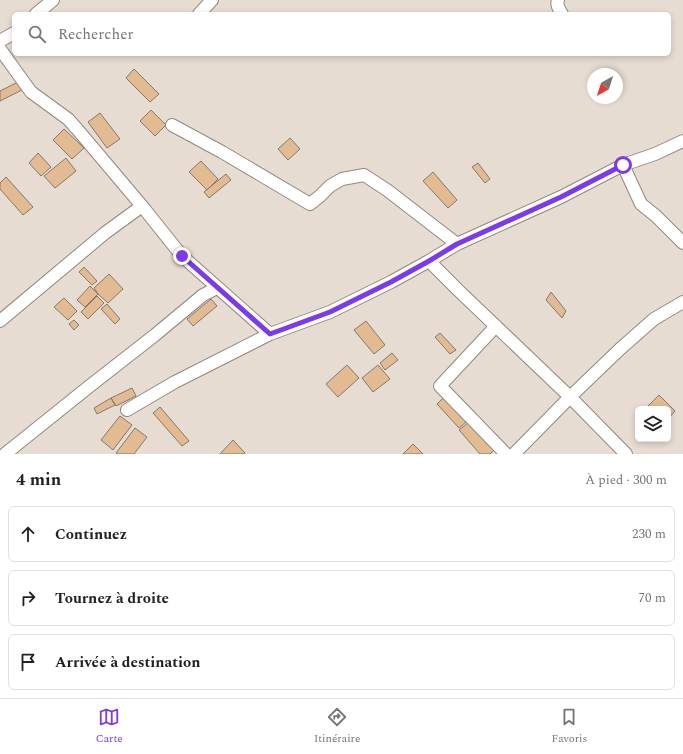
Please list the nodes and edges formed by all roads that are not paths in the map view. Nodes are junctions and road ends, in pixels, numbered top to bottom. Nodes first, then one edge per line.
1 (53, 0) edge
2 (212, 0) edge
3 (558, 0) edge
4 (38, 12) edge
5 (201, 12) edge
6 (561, 12) edge
7 (12, 33) edge
8 (0, 41) edge
9 (0, 49) edge
10 (172, 125) dead end
11 (683, 141) edge
12 (623, 165) junction
13 (142, 206) junction
14 (683, 243) edge
15 (457, 244) junction
16 (429, 261) junction
17 (217, 288) junction
18 (683, 302) edge
19 (0, 321) edge
20 (496, 326) junction
21 (270, 334) junction
22 (570, 397) junction
23 (127, 410) dead end
24 (5, 454) edge
25 (506, 454) edge
26 (514, 454) edge
27 (626, 454) edge

1 - 4 street
2 - 5 street
3 - 6 street
7 - 8 street
9 - 13 street
10 - 15 street
11 - 12 street
12 - 14 street
12 - 15 street
13 - 17 street
13 - 19 street
15 - 16 street
16 - 20 street
16 - 21 street
17 - 21 street
17 - 24 street
18 - 22 street
20 - 22 street
20 - 25 street
21 - 23 street
22 - 26 street
22 - 27 street

